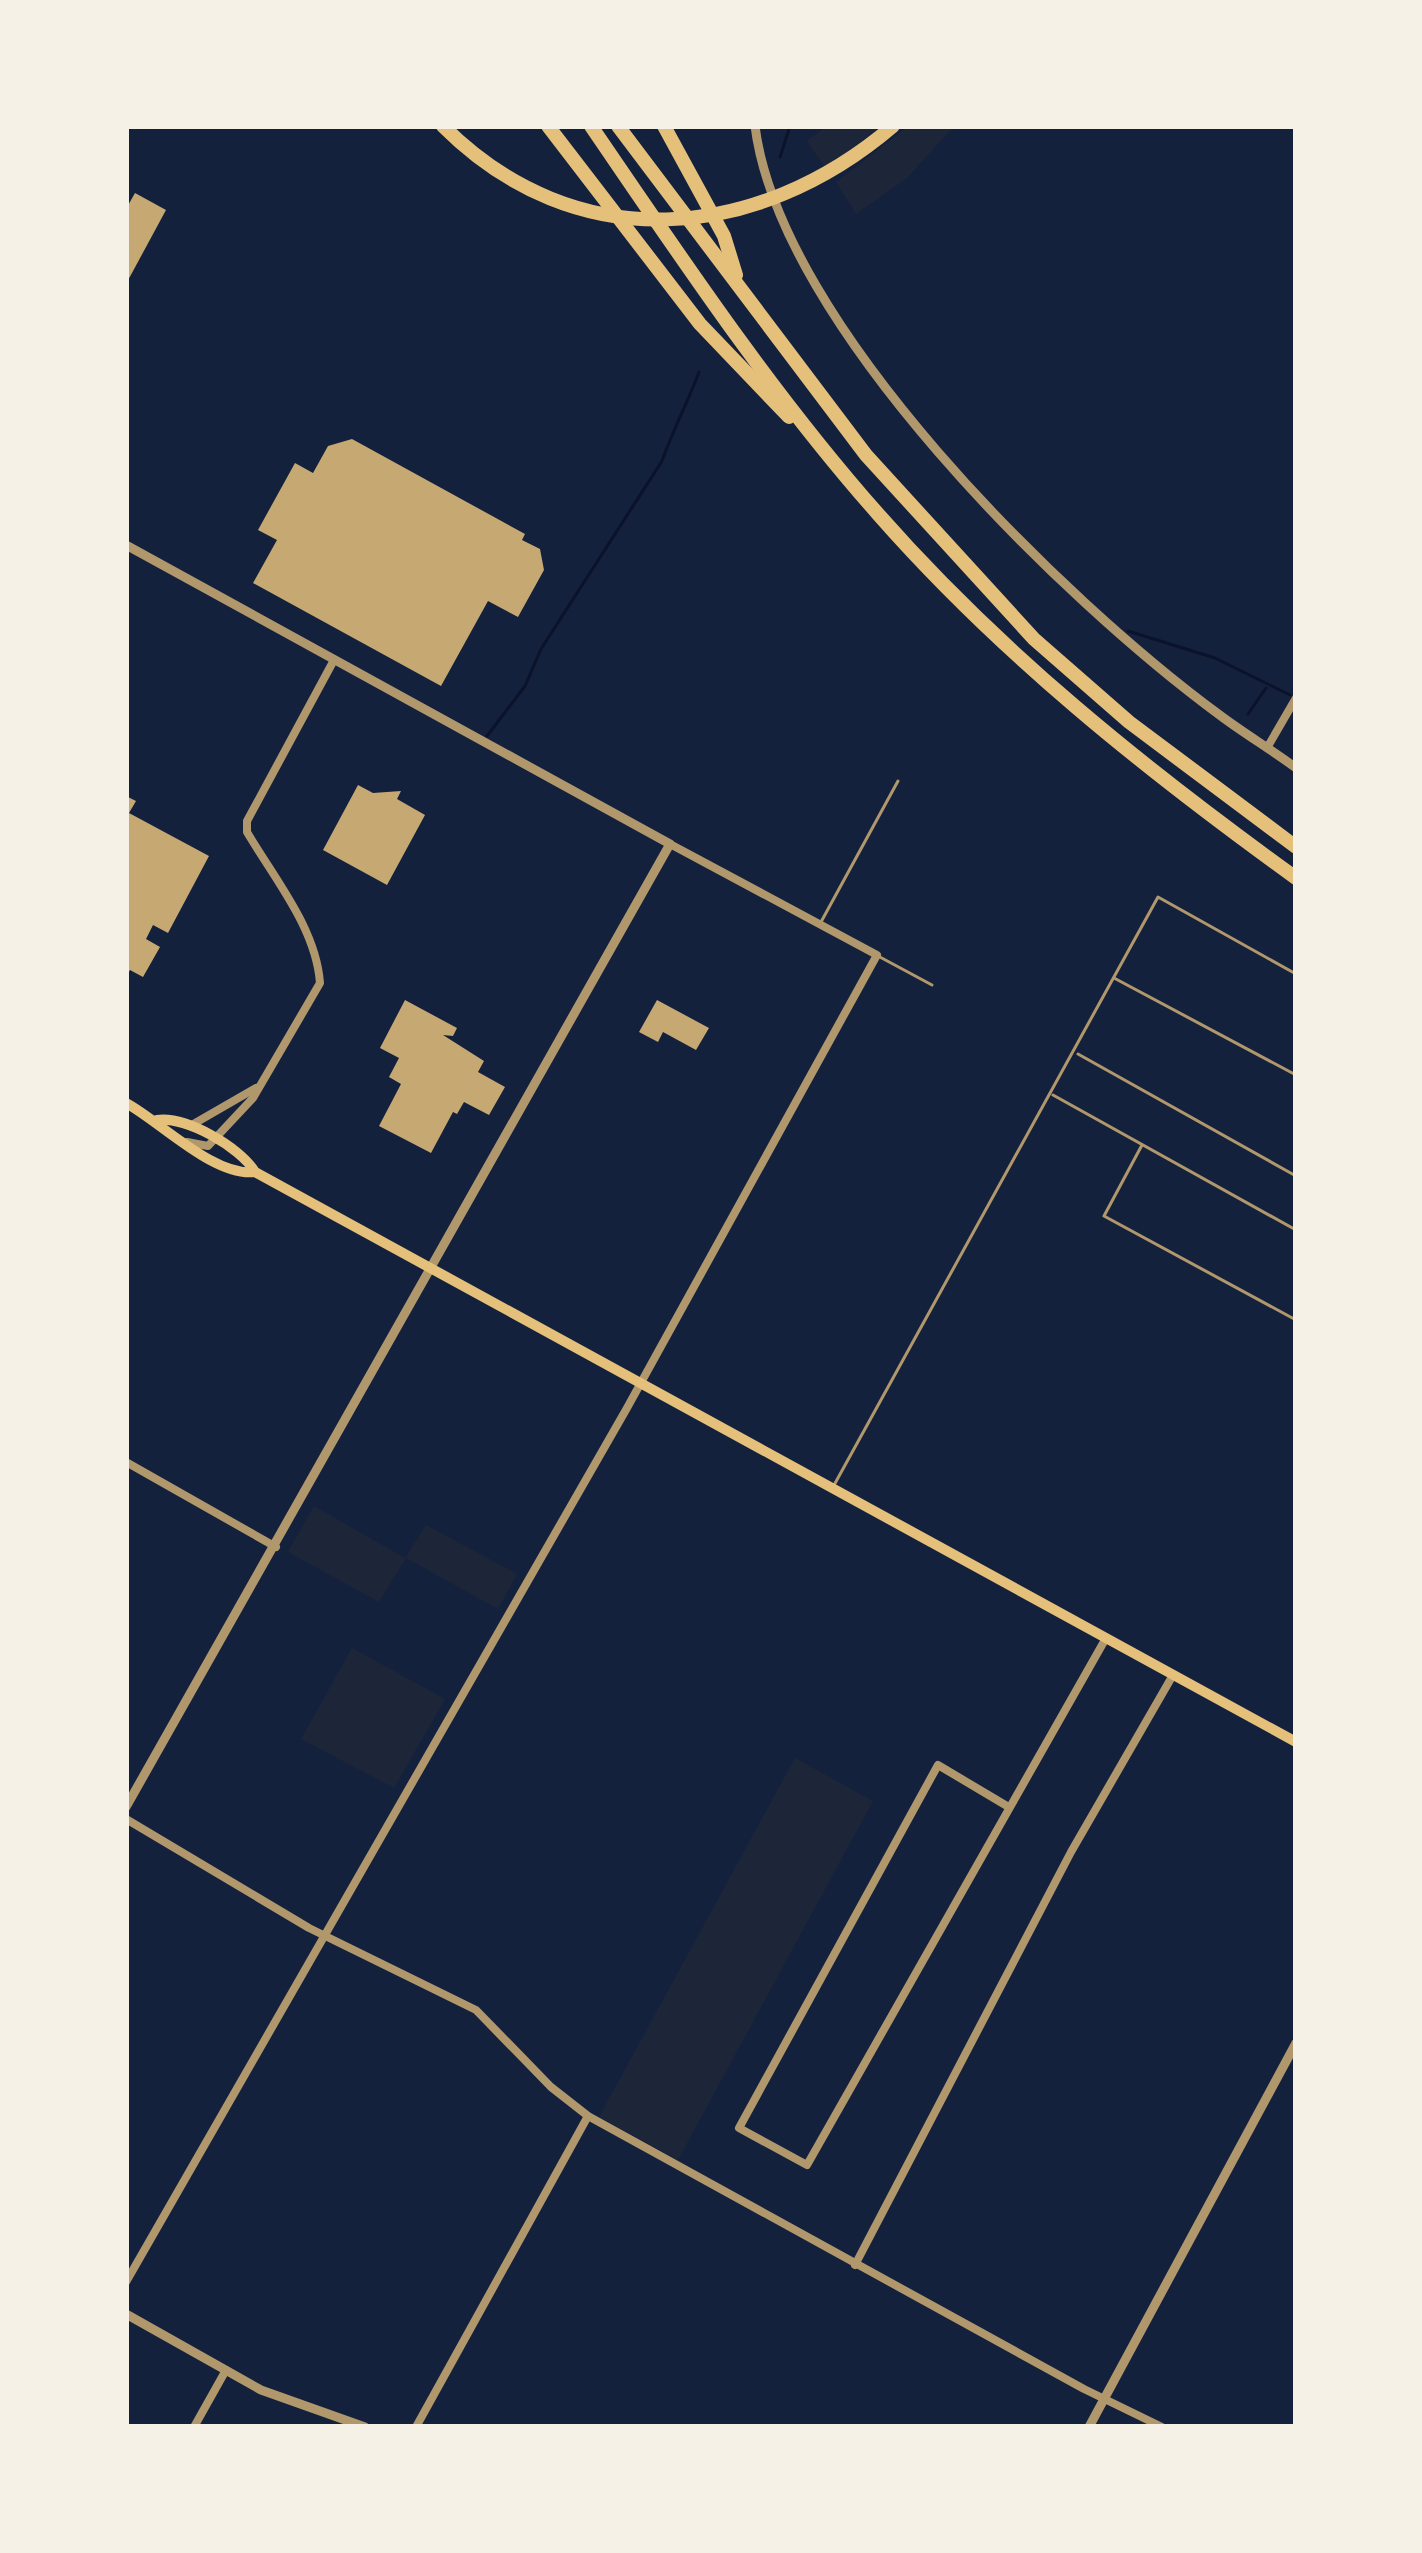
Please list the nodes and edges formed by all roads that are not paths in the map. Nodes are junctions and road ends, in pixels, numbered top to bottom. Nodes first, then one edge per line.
1 (443, 126) edge
2 (548, 126) edge
3 (591, 126) edge
4 (618, 126) edge
5 (664, 126) edge
6 (754, 126) edge
7 (893, 126) edge
8 (740, 286) junction
9 (820, 445) junction
10 (126, 545) edge
11 (334, 660) junction
12 (1296, 698) edge
13 (1268, 748) junction
14 (1296, 768) edge
15 (898, 781) dead end
16 (670, 844) junction
17 (1296, 848) edge
18 (1296, 878) edge
19 (820, 924) junction
20 (877, 955) junction
21 (1296, 974) edge
22 (1114, 978) junction
23 (932, 985) dead end
24 (1075, 1053) junction
25 (1296, 1075) edge
26 (256, 1088) junction
27 (1053, 1095) junction
28 (126, 1103) edge
29 (157, 1120) junction
30 (189, 1127) junction
31 (180, 1141) junction
32 (217, 1142) junction
33 (1142, 1145) junction
34 (255, 1172) junction
35 (1296, 1177) edge
36 (1296, 1230) edge
37 (433, 1271) junction
38 (1296, 1319) edge
39 (1296, 1346) edge
40 (1296, 1362) edge
41 (641, 1383) junction
42 (126, 1462) edge
43 (832, 1488) junction
44 (276, 1546) junction
45 (1106, 1638) junction
46 (1173, 1675) junction
47 (1296, 1742) edge
48 (1007, 1805) junction
49 (126, 1807) edge
50 (126, 1819) edge
51 (325, 1934) junction
52 (1296, 2043) edge
53 (588, 2116) junction
54 (855, 2265) junction
55 (126, 2282) edge
56 (126, 2314) edge
57 (226, 2370) junction
58 (1106, 2396) junction
59 (194, 2427) edge
60 (365, 2427) edge
61 (416, 2427) edge
62 (1089, 2427) edge
63 (1162, 2427) edge

1 - 7 highway
2 - 9 highway
3 - 9 highway
4 - 8 highway
5 - 8 highway
6 - 13 street
8 - 17 highway
9 - 18 highway
10 - 11 street
11 - 16 street
11 - 26 street
12 - 13 street
13 - 14 street
15 - 19 lane
16 - 19 street
16 - 37 street
19 - 20 street
20 - 23 lane
20 - 41 street
21 - 22 lane
22 - 24 lane
22 - 25 lane
24 - 27 lane
24 - 35 lane
26 - 30 street
26 - 32 street
27 - 33 lane
27 - 43 lane
28 - 29 main road
29 - 30 main road
29 - 31 main road
30 - 32 main road
31 - 32 street
31 - 34 main road
32 - 34 main road
33 - 36 lane
33 - 38 lane
34 - 37 main road
37 - 41 main road
37 - 44 street
39 - 40 lane
41 - 43 main road
41 - 51 street
42 - 44 street
43 - 45 main road
44 - 49 street
45 - 46 main road
45 - 48 street
46 - 47 main road
46 - 54 street
48 - 48 street
50 - 51 street
51 - 53 street
51 - 55 street
52 - 58 street
53 - 54 street
53 - 61 street
54 - 58 street
56 - 57 street
57 - 59 street
57 - 60 street
58 - 62 street
58 - 63 street

